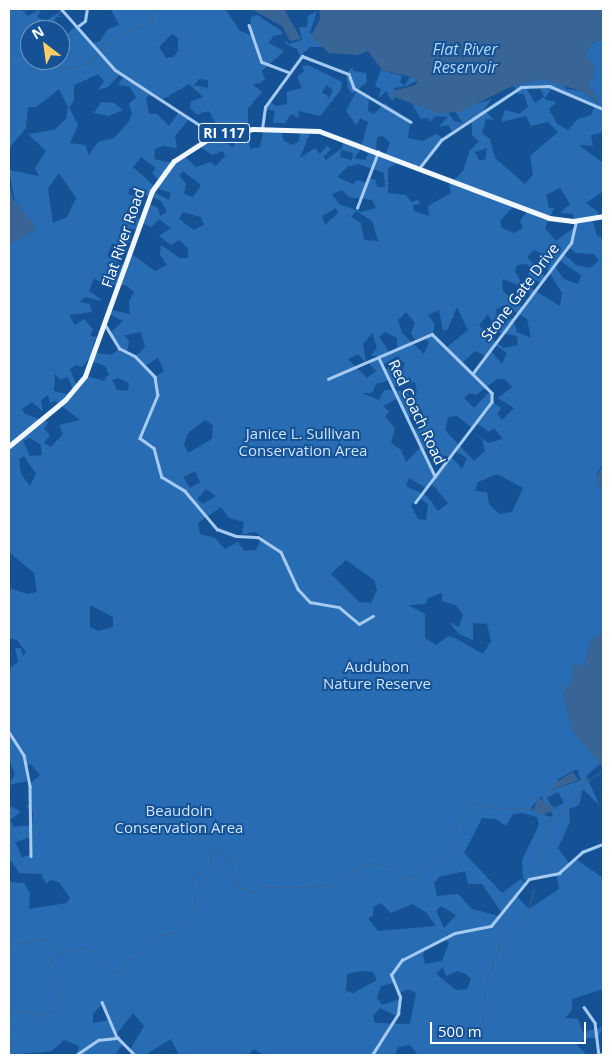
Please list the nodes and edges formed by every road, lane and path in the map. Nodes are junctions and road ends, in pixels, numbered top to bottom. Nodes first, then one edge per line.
1 (61, 9) edge
2 (87, 9) edge
3 (249, 25) dead end
4 (77, 27) junction
5 (288, 72) junction
6 (603, 109) edge
7 (411, 122) dead end
8 (262, 129) junction
9 (209, 138) junction
10 (378, 151) junction
11 (420, 167) junction
12 (357, 208) dead end
13 (603, 216) edge
14 (576, 221) junction
15 (106, 326) junction
16 (379, 358) junction
17 (473, 373) junction
18 (328, 379) dead end
19 (9, 446) edge
20 (435, 477) junction
21 (416, 502) dead end
22 (373, 616) dead end
23 (9, 732) edge
24 (603, 844) edge
25 (31, 856) dead end
26 (102, 1002) dead end
27 (584, 1007) dead end
28 (118, 1038) junction
29 (601, 1054) edge
30 (76, 1055) edge
31 (135, 1055) edge
32 (372, 1055) edge
33 (595, 1055) edge

1 - 4 street
2 - 4 street
3 - 5 street
4 - 9 street
5 - 7 street
5 - 8 street
6 - 11 street
8 - 9 main road, Flat River Road / RI 117
8 - 10 main road, Flat River Road / RI 117
9 - 15 main road, Flat River Road / RI 117
10 - 11 main road, Flat River Road / RI 117
10 - 12 street
11 - 14 main road, Flat River Road / RI 117
13 - 14 main road, Flat River Road / RI 117
14 - 17 street, Stone Gate Drive
15 - 19 main road, Flat River Road / RI 117
15 - 22 street
16 - 17 street
16 - 18 street
16 - 20 street, Red Coach Road
17 - 20 street
20 - 21 street
23 - 25 street
24 - 32 street
26 - 28 street
27 - 29 street
28 - 30 street
28 - 31 street
29 - 33 street

